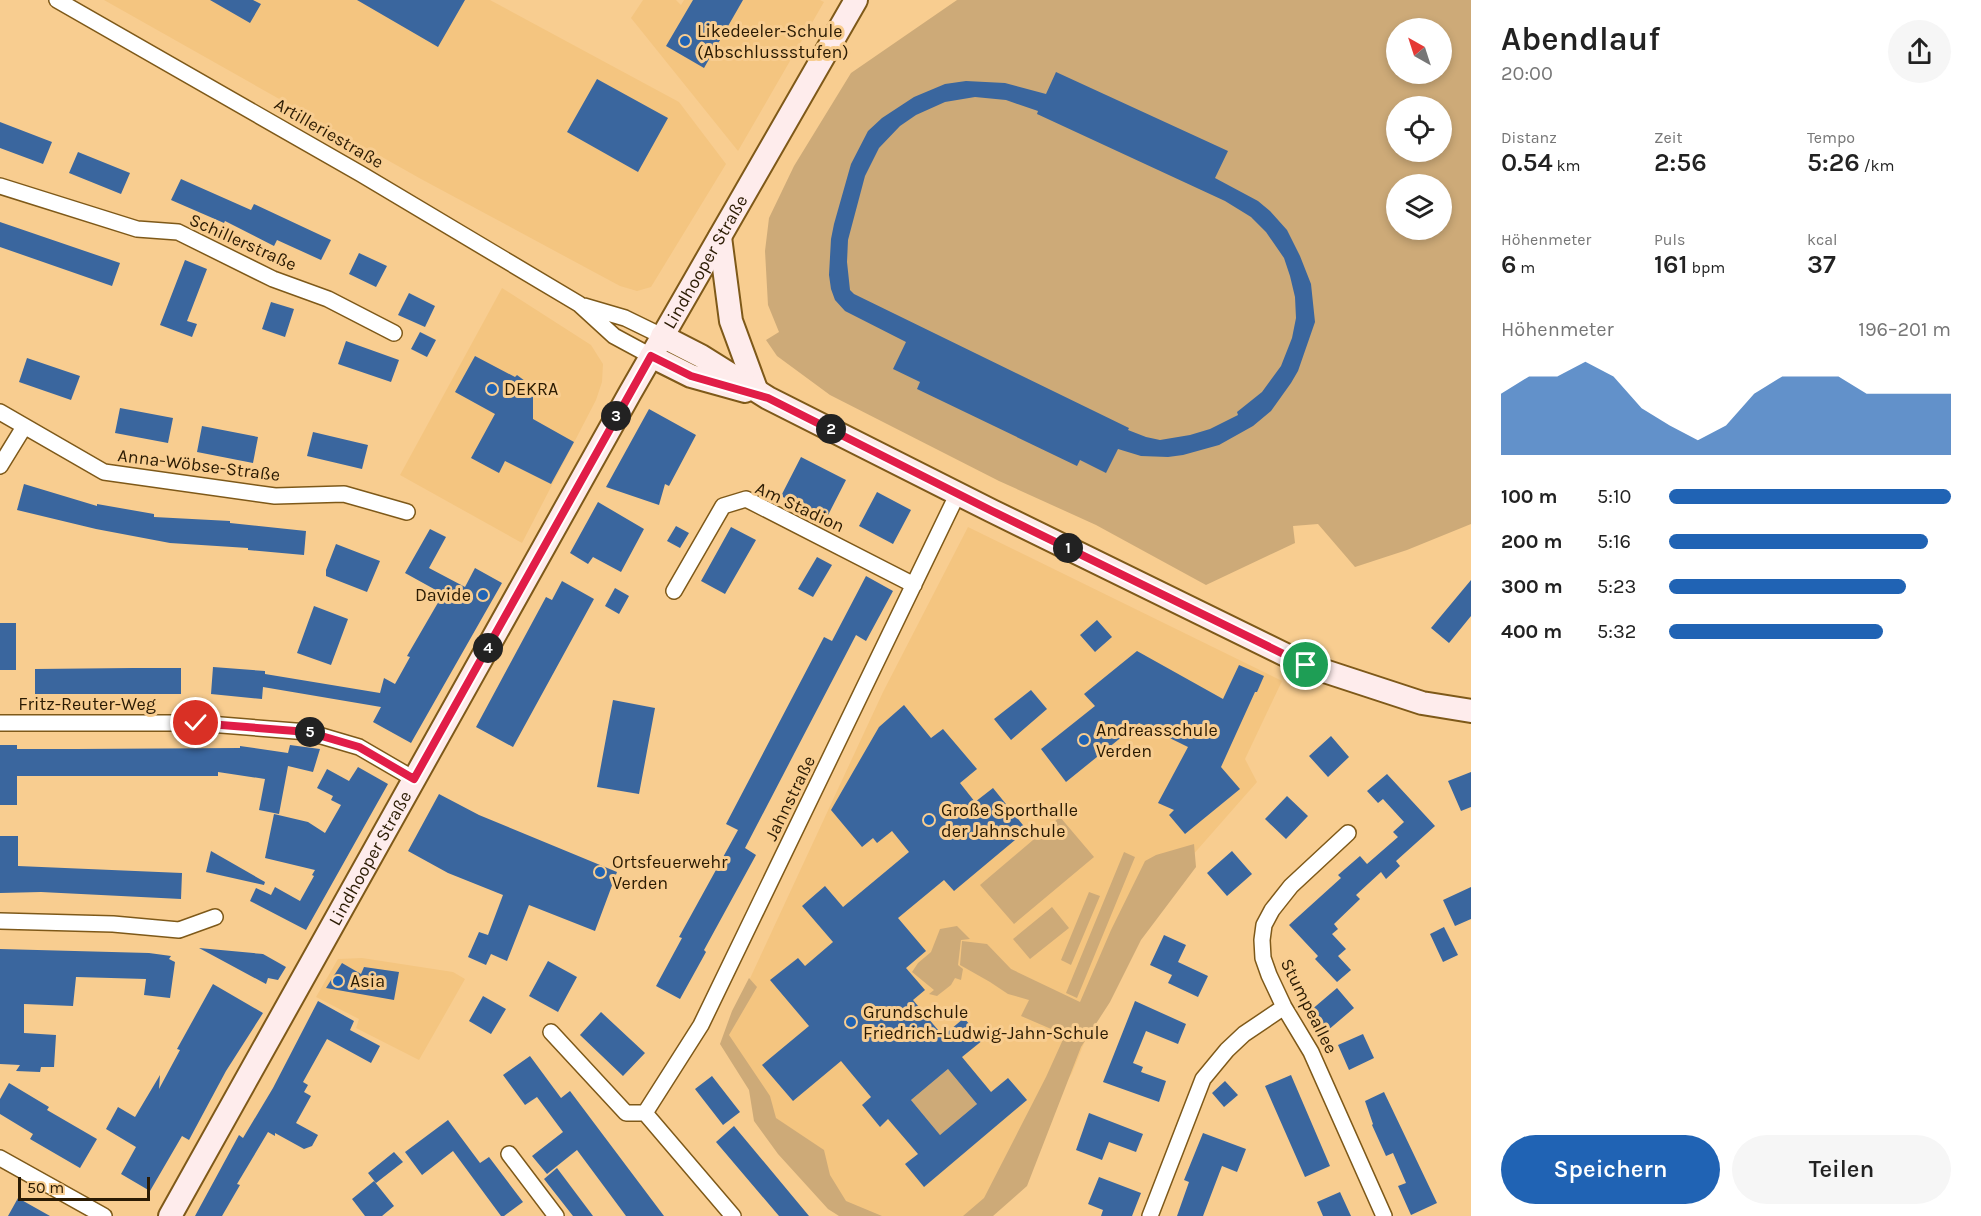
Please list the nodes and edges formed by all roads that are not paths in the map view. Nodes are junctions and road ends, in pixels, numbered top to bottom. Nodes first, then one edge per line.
1 (57, 0) edge
2 (856, 0) edge
3 (0, 186) edge
4 (720, 237) junction
5 (579, 304) junction
6 (394, 333) dead end
7 (662, 336) junction
8 (651, 356) junction
9 (762, 394) junction
10 (0, 412) edge
11 (24, 427) junction
12 (0, 466) edge
13 (958, 494) junction
14 (407, 512) dead end
15 (914, 585) junction
16 (674, 591) dead end
17 (1471, 711) edge
18 (0, 723) edge
19 (414, 779) junction
20 (1348, 833) dead end
21 (215, 917) dead end
22 (0, 921) edge
23 (1284, 1008) junction
24 (551, 1032) dead end
25 (645, 1113) junction
26 (509, 1154) dead end
27 (0, 1158) edge
28 (104, 1216) edge
29 (170, 1216) edge
30 (556, 1216) edge
31 (733, 1216) edge
32 (1150, 1216) edge
33 (1384, 1216) edge

1 - 5 street, Artilleriestraße
2 - 4 main road, Lindhooper Straße
3 - 6 street, Schillerstraße
4 - 7 main road, Lindhooper Straße
4 - 9 main road
5 - 7 street, Artilleriestraße
5 - 8 street, Artilleriestraße
7 - 8 main road, Lindhooper Straße
7 - 9 main road
8 - 9 main road
8 - 19 main road, Lindhooper Straße
9 - 13 main road
10 - 11 street, Anna-Wöbse-Straße
11 - 12 street
11 - 14 street, Anna-Wöbse-Straße
13 - 15 street, Jahnstraße
13 - 17 main road
15 - 16 street, Am Stadion
15 - 25 street, Jahnstraße
18 - 19 street, Fritz-Reuter-Weg
19 - 29 main road, Lindhooper Straße
20 - 23 street, Stumpeallee
21 - 22 street
23 - 32 street
23 - 33 street, Stumpeallee
24 - 25 street
25 - 31 street
26 - 30 street
27 - 28 street

